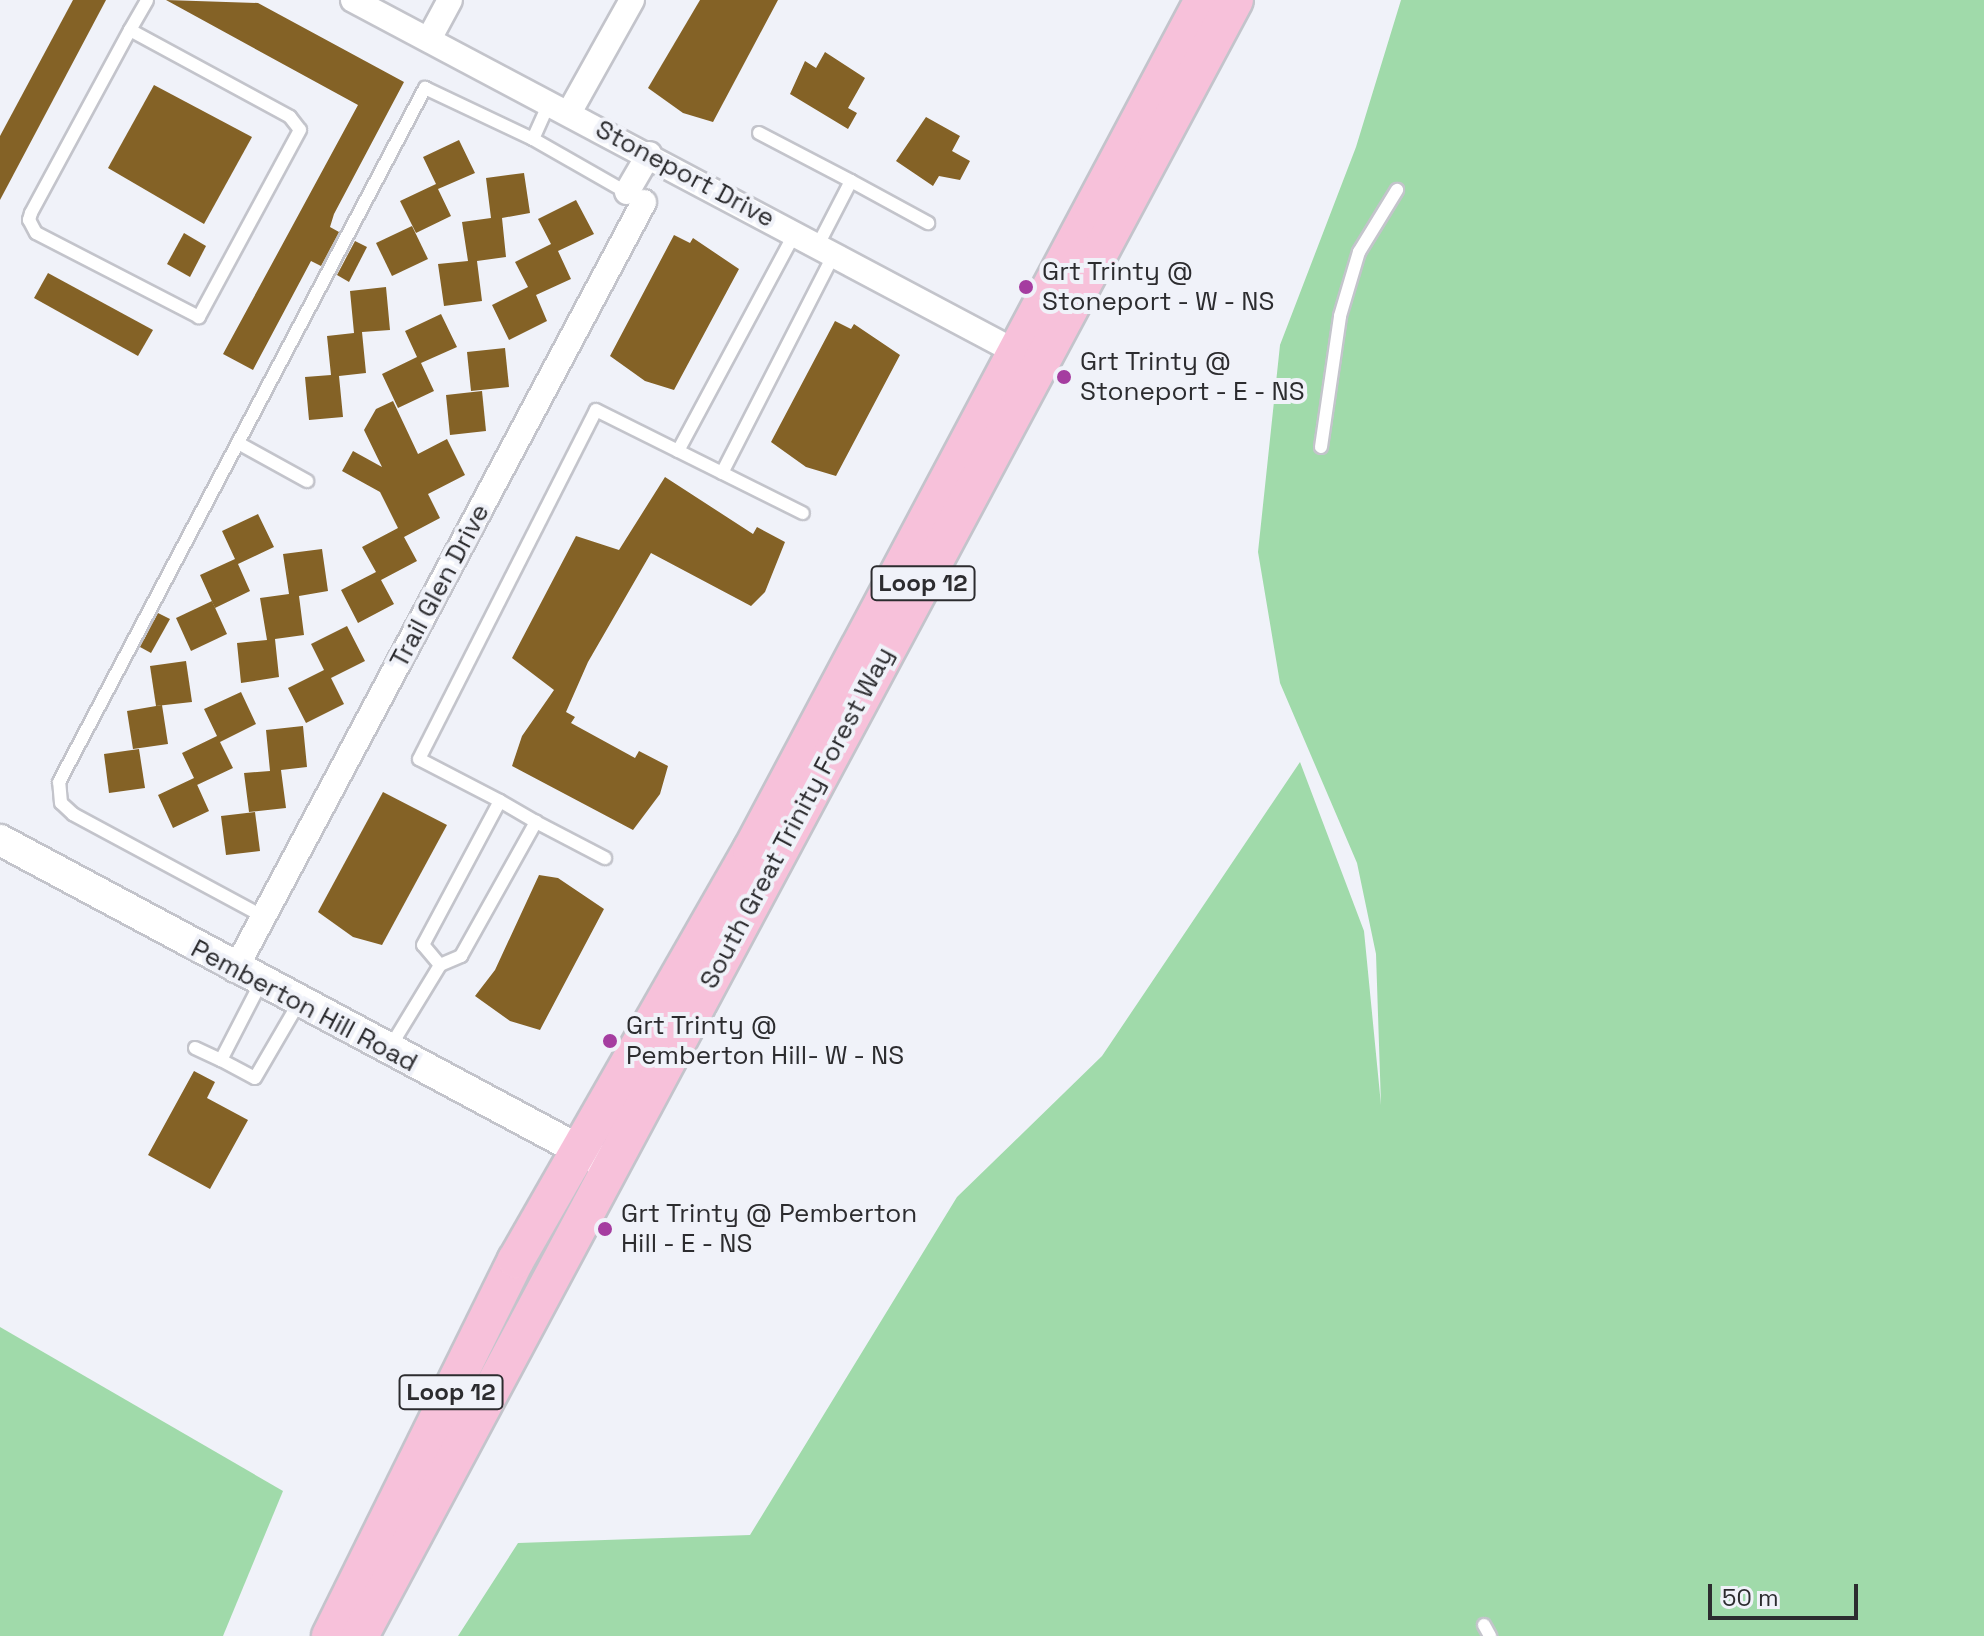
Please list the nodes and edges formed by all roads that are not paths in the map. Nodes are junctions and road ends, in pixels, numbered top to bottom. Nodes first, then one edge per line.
1 (147, 0) edge
2 (353, 0) edge
3 (450, 0) edge
4 (632, 0) edge
5 (1203, 0) edge
6 (1235, 0) edge
7 (130, 30) junction
8 (429, 39) junction
9 (560, 106) junction
10 (759, 133) dead end
11 (533, 139) junction
12 (649, 154) junction
13 (851, 181) junction
14 (1397, 190) dead end
15 (635, 197) junction
16 (928, 223) dead end
17 (795, 233) junction
18 (826, 250) junction
19 (1016, 352) junction
20 (238, 443) junction
21 (1321, 447) dead end
22 (678, 451) junction
23 (722, 473) junction
24 (307, 481) dead end
25 (803, 513) dead end
26 (500, 801) junction
27 (536, 822) junction
28 (0, 840) edge
29 (605, 858) dead end
30 (264, 917) junction
31 (440, 965) junction
32 (248, 977) junction
33 (298, 1004) junction
34 (195, 1048) dead end
35 (388, 1052) junction
36 (221, 1060) junction
37 (577, 1151) junction
38 (611, 1166) junction
39 (330, 1636) edge
40 (360, 1636) edge

1 - 7 lane
2 - 8 street, Stoneport Drive
3 - 8 street
4 - 9 street
5 - 19 main road, South Great Trinity Forest Way / Loop 12
6 - 38 main road, South Great Trinity Forest Way / Loop 12
7 - 7 lane
8 - 9 street, Stoneport Drive
9 - 11 lane
9 - 12 street, Stoneport Drive
10 - 13 lane
11 - 15 lane
11 - 20 lane
12 - 15 street, Trail Glen Drive
12 - 17 street, Stoneport Drive
13 - 16 lane
13 - 18 lane
14 - 21 lane
15 - 30 street, Trail Glen Drive
17 - 18 street, Stoneport Drive
17 - 22 lane
18 - 19 street, Stoneport Drive
18 - 23 lane
19 - 37 main road, South Great Trinity Forest Way / Loop 12
20 - 24 lane
20 - 30 lane
22 - 23 lane
22 - 26 lane
23 - 25 lane
26 - 27 lane
26 - 31 lane
27 - 29 lane
27 - 31 lane
28 - 32 street, Pemberton Hill Road
30 - 32 street, Trail Glen Drive
31 - 35 lane
32 - 33 street, Pemberton Hill Road
32 - 36 lane
33 - 35 street, Pemberton Hill Road
33 - 36 lane
34 - 36 lane
35 - 37 street, Pemberton Hill Road
37 - 38 street, Pemberton Hill Road
37 - 39 main road, South Great Trinity Forest Way / Loop 12
38 - 40 main road, South Great Trinity Forest Way / Loop 12

